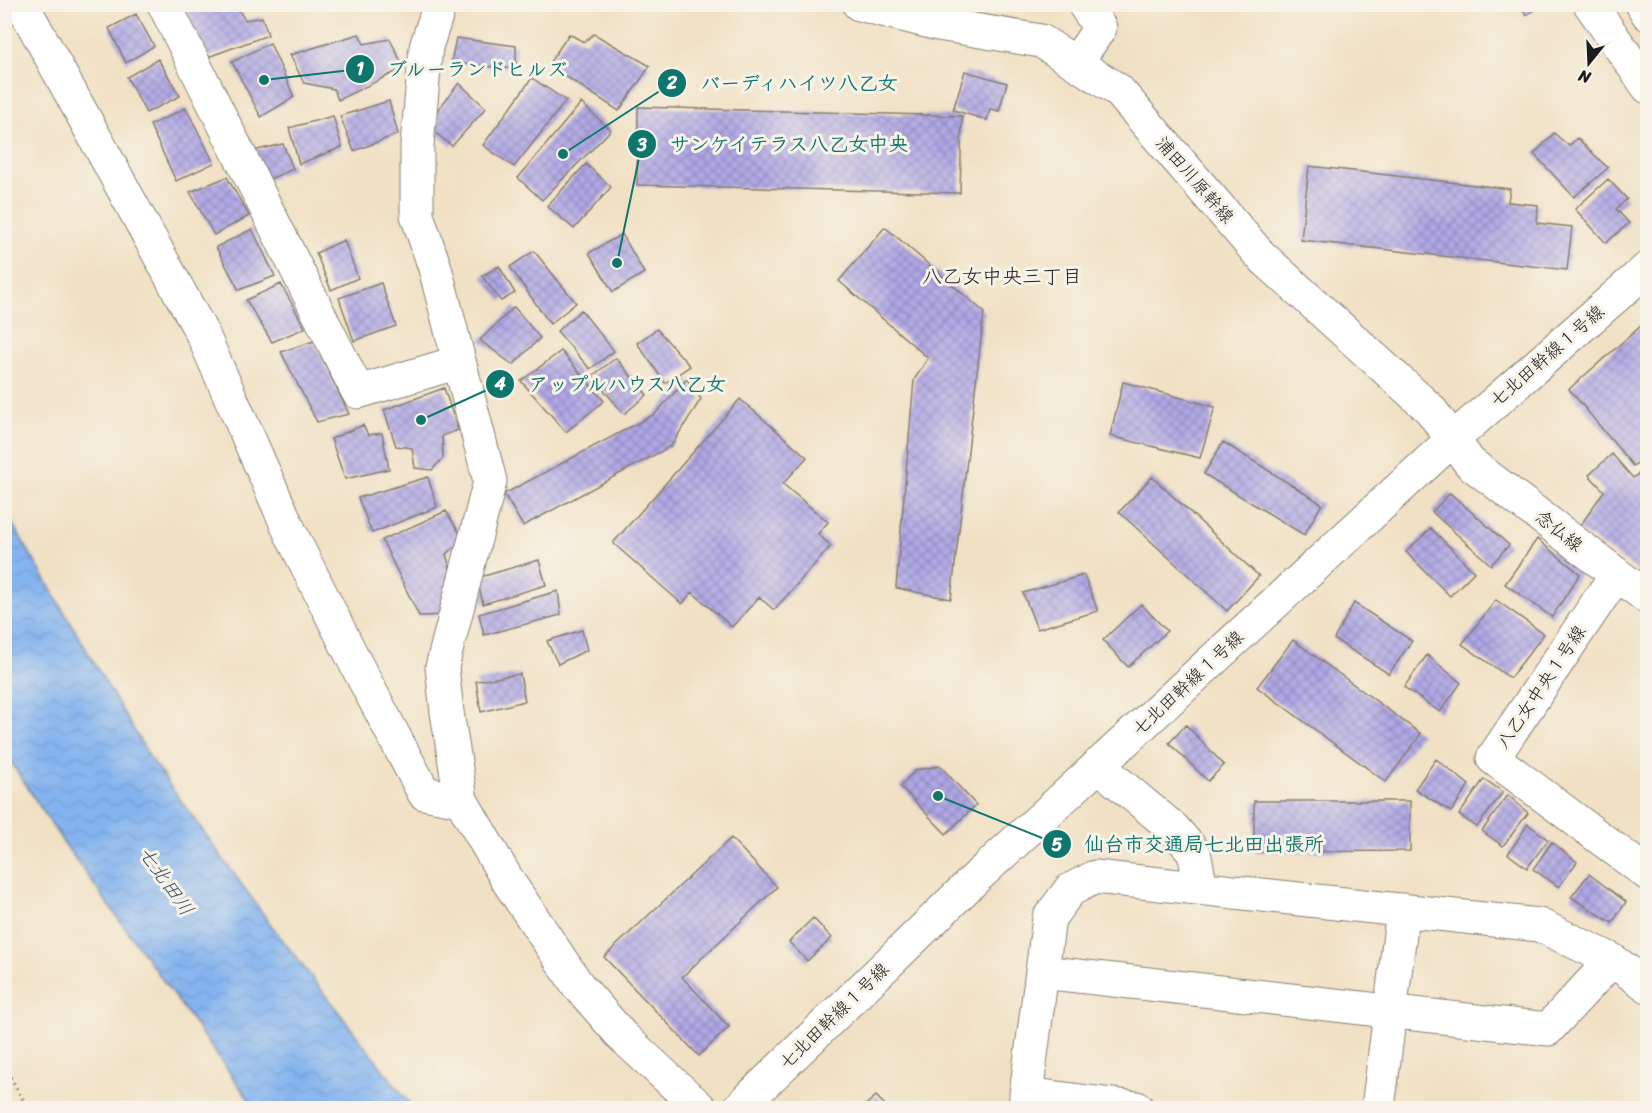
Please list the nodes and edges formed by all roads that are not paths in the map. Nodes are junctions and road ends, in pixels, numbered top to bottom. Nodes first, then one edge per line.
1 (22, 4) edge
2 (164, 4) edge
3 (440, 4) edge
4 (859, 4) edge
5 (1084, 4) edge
6 (1590, 4) edge
7 (1642, 4) edge
8 (1647, 14) edge
9 (1076, 63) junction
10 (1647, 87) edge
11 (1647, 268) edge
12 (459, 362) junction
13 (1462, 451) junction
14 (1616, 576) junction
15 (1647, 598) edge
16 (1100, 764) junction
17 (461, 800) junction
18 (1647, 874) edge
19 (1201, 888) junction
20 (1403, 910) junction
21 (1612, 960) junction
22 (1042, 972) junction
23 (1647, 986) edge
24 (1390, 1013) junction
25 (1026, 1101) edge
26 (699, 1108) edge
27 (739, 1108) edge
28 (1137, 1108) edge
29 (1378, 1108) edge

1 - 17 street
2 - 12 street
3 - 12 street
4 - 9 street, 浦田川原幹線
5 - 9 street
6 - 10 street
7 - 8 street
9 - 13 street, 浦田川原幹線
11 - 13 street, 七北田幹線１号線
12 - 17 street
13 - 14 street, 念仏線
13 - 16 street, 七北田幹線１号線
14 - 15 street, 念仏線
14 - 18 street, 八乙女中央１号線
16 - 19 street
16 - 27 street, 七北田幹線１号線
17 - 26 street
19 - 20 street
19 - 22 street
20 - 21 street
20 - 24 street
21 - 23 street
21 - 24 street
22 - 24 street
22 - 25 street
24 - 29 street
25 - 28 street

